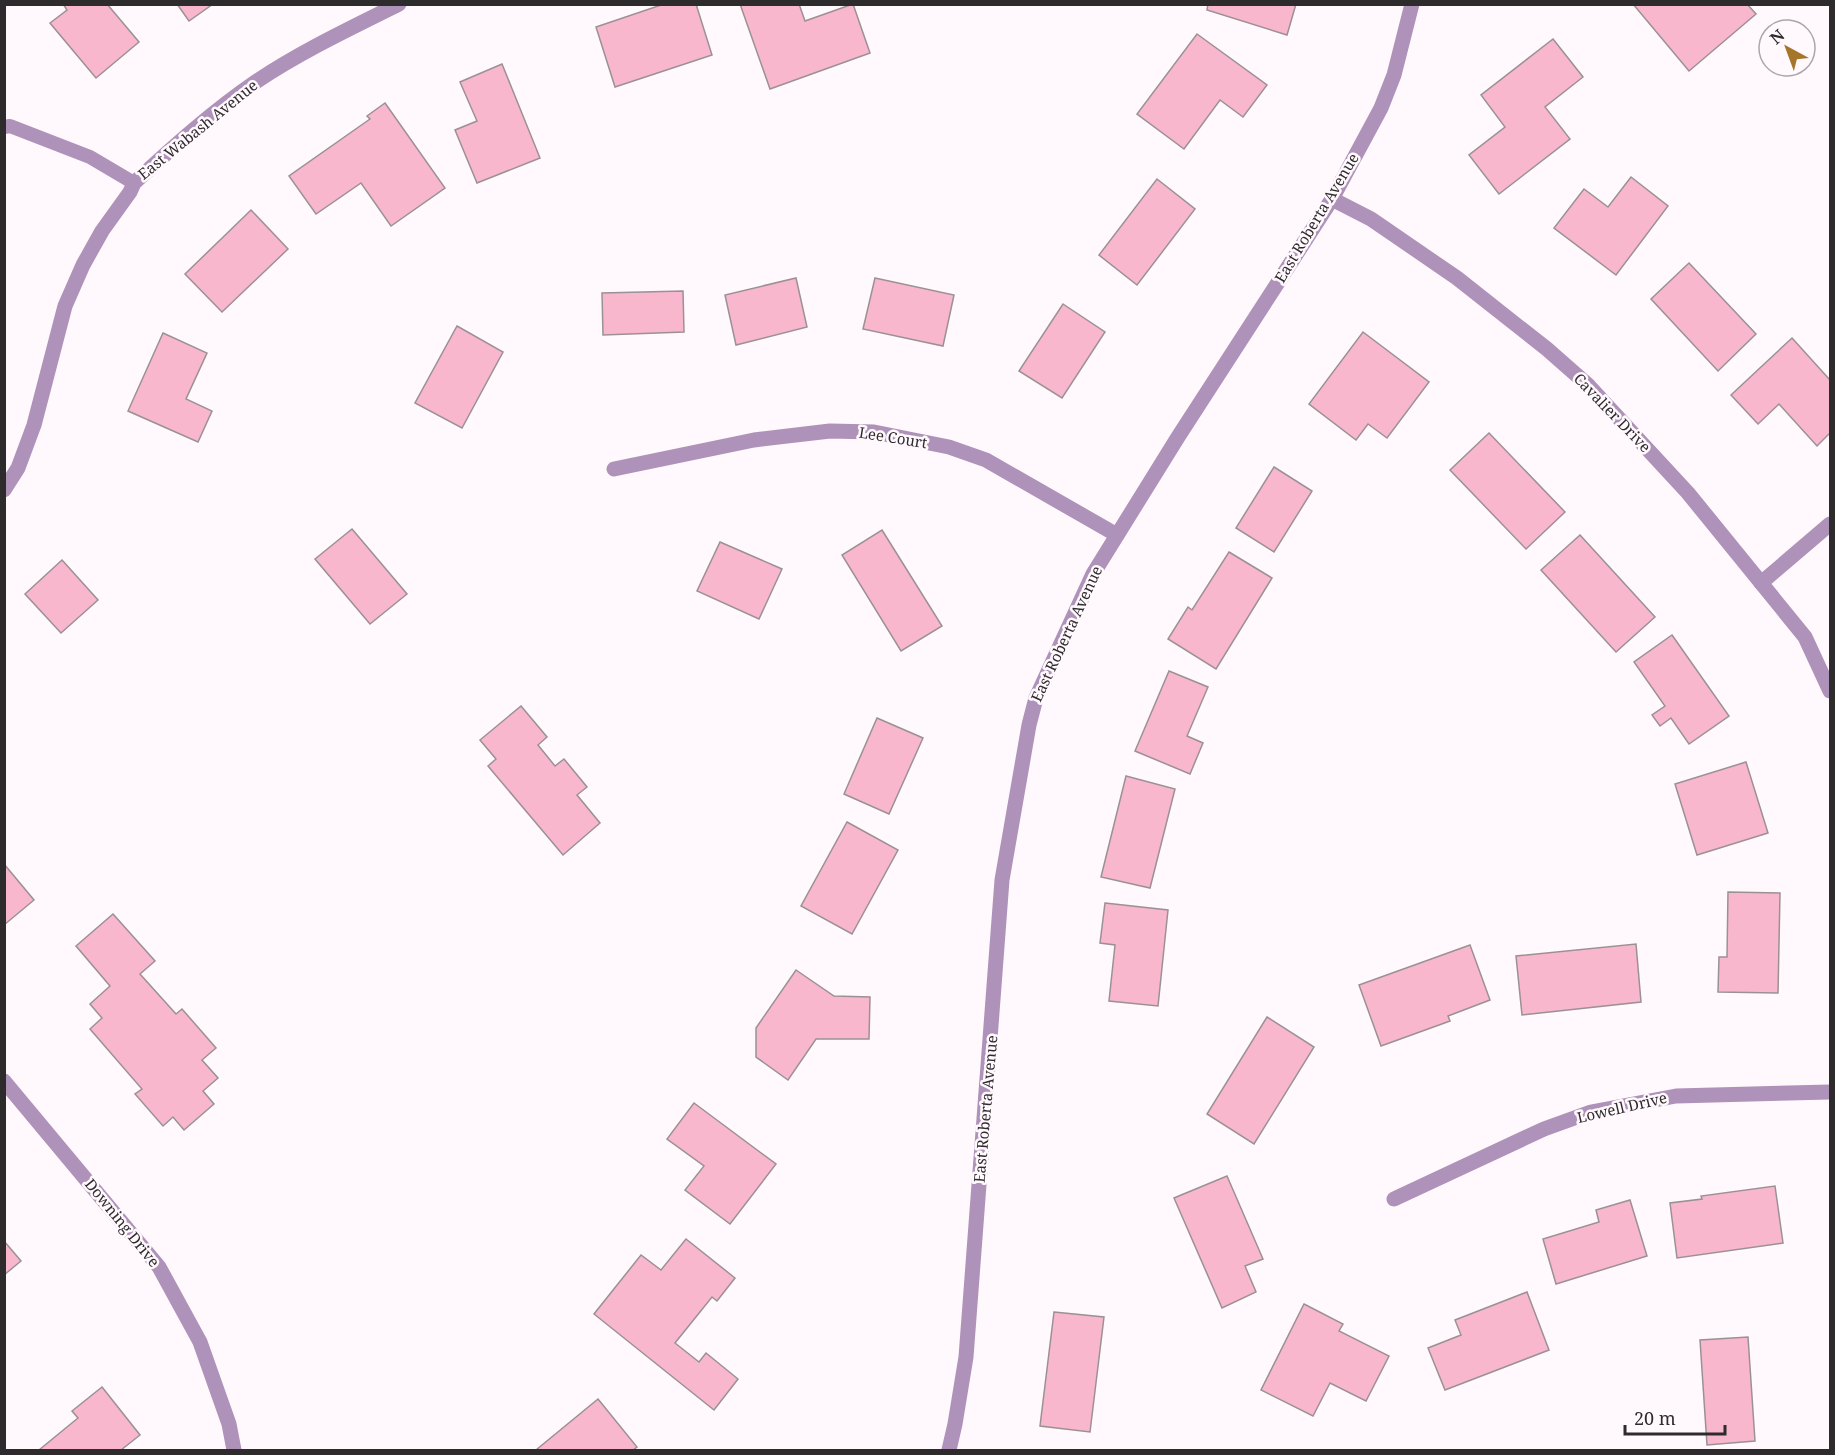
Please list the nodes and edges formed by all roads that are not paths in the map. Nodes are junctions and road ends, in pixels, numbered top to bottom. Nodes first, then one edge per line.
1 (399, 4) edge
2 (1412, 4) edge
3 (4, 127) edge
4 (134, 183) junction
5 (1332, 199) junction
6 (614, 469) dead end
7 (4, 490) edge
8 (1830, 524) edge
9 (1117, 535) junction
10 (1761, 583) junction
11 (1830, 691) edge
12 (4, 1081) edge
13 (1830, 1092) edge
14 (1394, 1199) dead end
15 (234, 1450) edge
16 (949, 1450) edge

1 - 4 street, East Wabash Avenue
2 - 5 street, East Roberta Avenue
3 - 4 lane
4 - 7 street, East Wabash Avenue
5 - 9 street, East Roberta Avenue
5 - 10 street, Cavalier Drive
6 - 9 street, Lee Court
8 - 10 street
9 - 16 street, East Roberta Avenue
10 - 11 street, Cavalier Drive
12 - 15 street, Downing Drive
13 - 14 street, Lowell Drive

